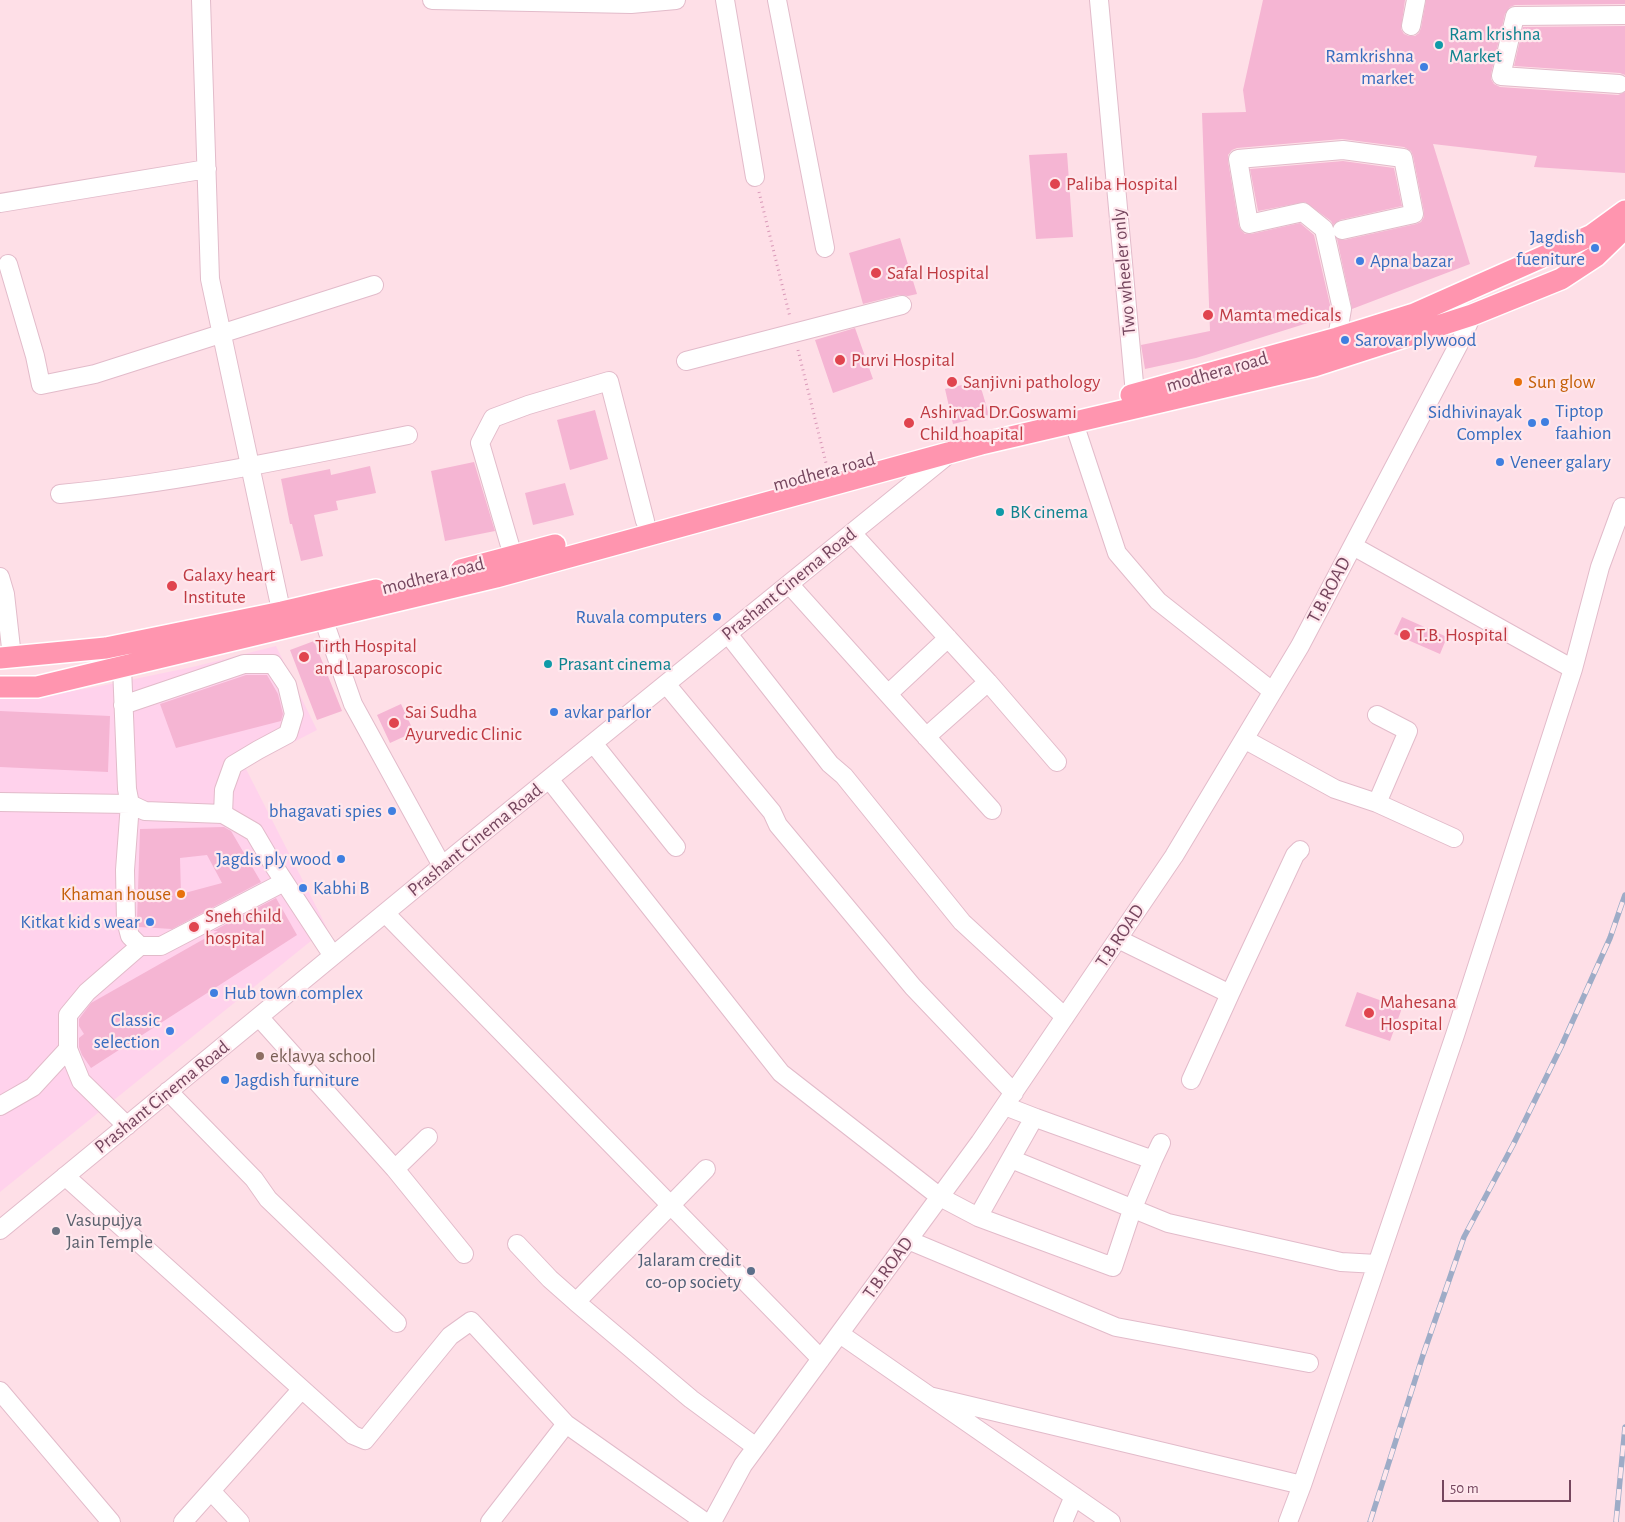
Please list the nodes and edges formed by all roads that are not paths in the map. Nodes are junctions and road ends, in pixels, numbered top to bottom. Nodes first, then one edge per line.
1 (201, 0) edge
2 (432, 0) edge
3 (676, 0) edge
4 (725, 0) edge
5 (777, 0) edge
6 (1099, 0) edge
7 (1416, 0) edge
8 (1625, 15) edge
9 (1411, 26) dead end
10 (1619, 84) dead end
11 (207, 168) junction
12 (755, 177) dead end
13 (0, 204) edge
14 (1625, 211) edge
15 (1625, 228) edge
16 (1342, 230) dead end
17 (824, 248) dead end
18 (8, 264) dead end
19 (374, 285) dead end
20 (902, 305) dead end
21 (1472, 315) junction
22 (222, 334) junction
23 (1337, 338) junction
24 (686, 361) dead end
25 (1135, 394) junction
26 (1074, 423) junction
27 (408, 435) dead end
28 (952, 452) junction
29 (250, 466) junction
30 (60, 494) dead end
31 (1622, 507) dead end
32 (646, 521) junction
33 (852, 533) junction
34 (1352, 546) junction
35 (513, 556) junction
36 (0, 576) edge
37 (789, 584) junction
38 (322, 618) junction
39 (283, 620) junction
40 (728, 634) junction
41 (948, 638) junction
42 (6, 658) edge
43 (122, 667) junction
44 (1573, 669) junction
45 (988, 682) junction
46 (666, 684) junction
47 (0, 687) edge
48 (1272, 692) junction
49 (888, 694) junction
50 (123, 704) junction
51 (1378, 715) dead end
52 (926, 737) junction
53 (1244, 740) junction
54 (593, 743) junction
55 (1057, 762) dead end
56 (549, 779) junction
57 (0, 802) edge
58 (1377, 803) junction
59 (130, 804) junction
60 (992, 810) dead end
61 (223, 814) junction
62 (1454, 838) dead end
63 (676, 847) dead end
64 (1300, 850) dead end
65 (442, 866) junction
66 (284, 882) junction
67 (385, 913) junction
68 (1118, 939) junction
69 (140, 946) junction
70 (333, 956) junction
71 (1230, 994) junction
72 (1065, 1016) junction
73 (259, 1017) junction
74 (68, 1049) junction
75 (1191, 1080) dead end
76 (168, 1091) junction
77 (1010, 1099) junction
78 (0, 1106) edge
79 (1036, 1118) junction
80 (127, 1126) junction
81 (428, 1138) dead end
82 (1161, 1143) dead end
83 (1011, 1159) junction
84 (1152, 1160) junction
85 (396, 1169) junction
86 (706, 1169) dead end
87 (65, 1176) junction
88 (940, 1198) junction
89 (671, 1206) junction
90 (1132, 1210) junction
91 (978, 1217) junction
92 (0, 1230) edge
93 (908, 1240) junction
94 (517, 1244) dead end
95 (464, 1254) dead end
96 (1377, 1264) junction
97 (576, 1302) junction
98 (397, 1323) dead end
99 (840, 1334) junction
100 (821, 1359) junction
101 (1308, 1363) dead end
102 (301, 1390) junction
103 (0, 1391) edge
104 (929, 1396) junction
105 (566, 1424) junction
106 (756, 1447) junction
107 (1302, 1485) junction
108 (211, 1491) junction
109 (1074, 1496) junction
110 (111, 1522) edge
111 (184, 1522) edge
112 (240, 1522) edge
113 (491, 1522) edge
114 (705, 1522) edge
115 (712, 1522) edge
116 (1063, 1522) edge
117 (1111, 1522) edge
118 (1288, 1522) edge

1 - 11 street
2 - 3 street
4 - 12 street
5 - 17 street
6 - 25 street, Two wheeler only
7 - 9 street
8 - 10 street
11 - 13 street
11 - 22 street
14 - 23 main road, modhera road
15 - 21 main road
16 - 23 street
18 - 22 street
19 - 22 street
20 - 24 street
21 - 26 main road
21 - 34 street, T.B.ROAD
22 - 29 street
23 - 25 main road, modhera road
25 - 32 main road, modhera road
26 - 28 main road
26 - 48 street
27 - 29 street
28 - 33 street, Prashant Cinema Road
28 - 38 main road
29 - 30 street
29 - 39 street
31 - 44 street
32 - 35 main road, modhera road
32 - 35 street
33 - 37 street, Prashant Cinema Road
33 - 41 street
34 - 44 street
34 - 48 street, T.B.ROAD
35 - 39 main road, modhera road
36 - 42 street
37 - 40 street, Prashant Cinema Road
37 - 49 street
38 - 39 main road
38 - 65 street
39 - 42 main road, modhera road
39 - 43 main road
40 - 46 street, Prashant Cinema Road
40 - 72 street
41 - 45 street
41 - 49 street
43 - 47 main road
43 - 50 street
44 - 96 street
45 - 52 street
45 - 55 street
46 - 54 street, Prashant Cinema Road
46 - 77 street
48 - 53 street, T.B.ROAD
49 - 52 street
50 - 59 street
50 - 61 street
51 - 58 street
52 - 60 street
53 - 58 street
53 - 68 street, T.B.ROAD
54 - 56 street, Prashant Cinema Road
54 - 63 street
56 - 65 street, Prashant Cinema Road
56 - 88 street
57 - 59 street
58 - 62 street
59 - 61 street
59 - 69 street
61 - 66 street
64 - 71 street
65 - 67 street, Prashant Cinema Road
66 - 69 street
66 - 70 street
67 - 70 street, Prashant Cinema Road
67 - 89 street
68 - 71 street
68 - 72 street, T.B.ROAD
69 - 74 street
70 - 73 street, Prashant Cinema Road
71 - 75 street
72 - 77 street, T.B.ROAD
73 - 76 street, Prashant Cinema Road
73 - 85 street
74 - 78 street
74 - 80 street
76 - 80 street, Prashant Cinema Road
76 - 98 street
77 - 79 street
77 - 88 street, T.B.ROAD
79 - 83 street
79 - 84 street
80 - 87 street, Prashant Cinema Road
81 - 85 street
82 - 84 street
83 - 90 street
83 - 91 street
84 - 90 street
85 - 95 street
86 - 89 street
87 - 92 street, Prashant Cinema Road
87 - 102 street
88 - 91 street
88 - 93 street, T.B.ROAD
89 - 97 street
89 - 100 street
90 - 91 street
90 - 96 street
93 - 99 street, T.B.ROAD
93 - 101 street
94 - 97 street
96 - 107 street
97 - 106 street
99 - 100 street, T.B.ROAD
99 - 104 street
100 - 106 street, T.B.ROAD
102 - 105 street
102 - 108 street
103 - 110 street
104 - 107 street
104 - 109 street
105 - 113 street
105 - 114 street
106 - 115 street, T.B.ROAD
107 - 118 street
108 - 111 street
108 - 112 street
109 - 116 street
109 - 117 street

